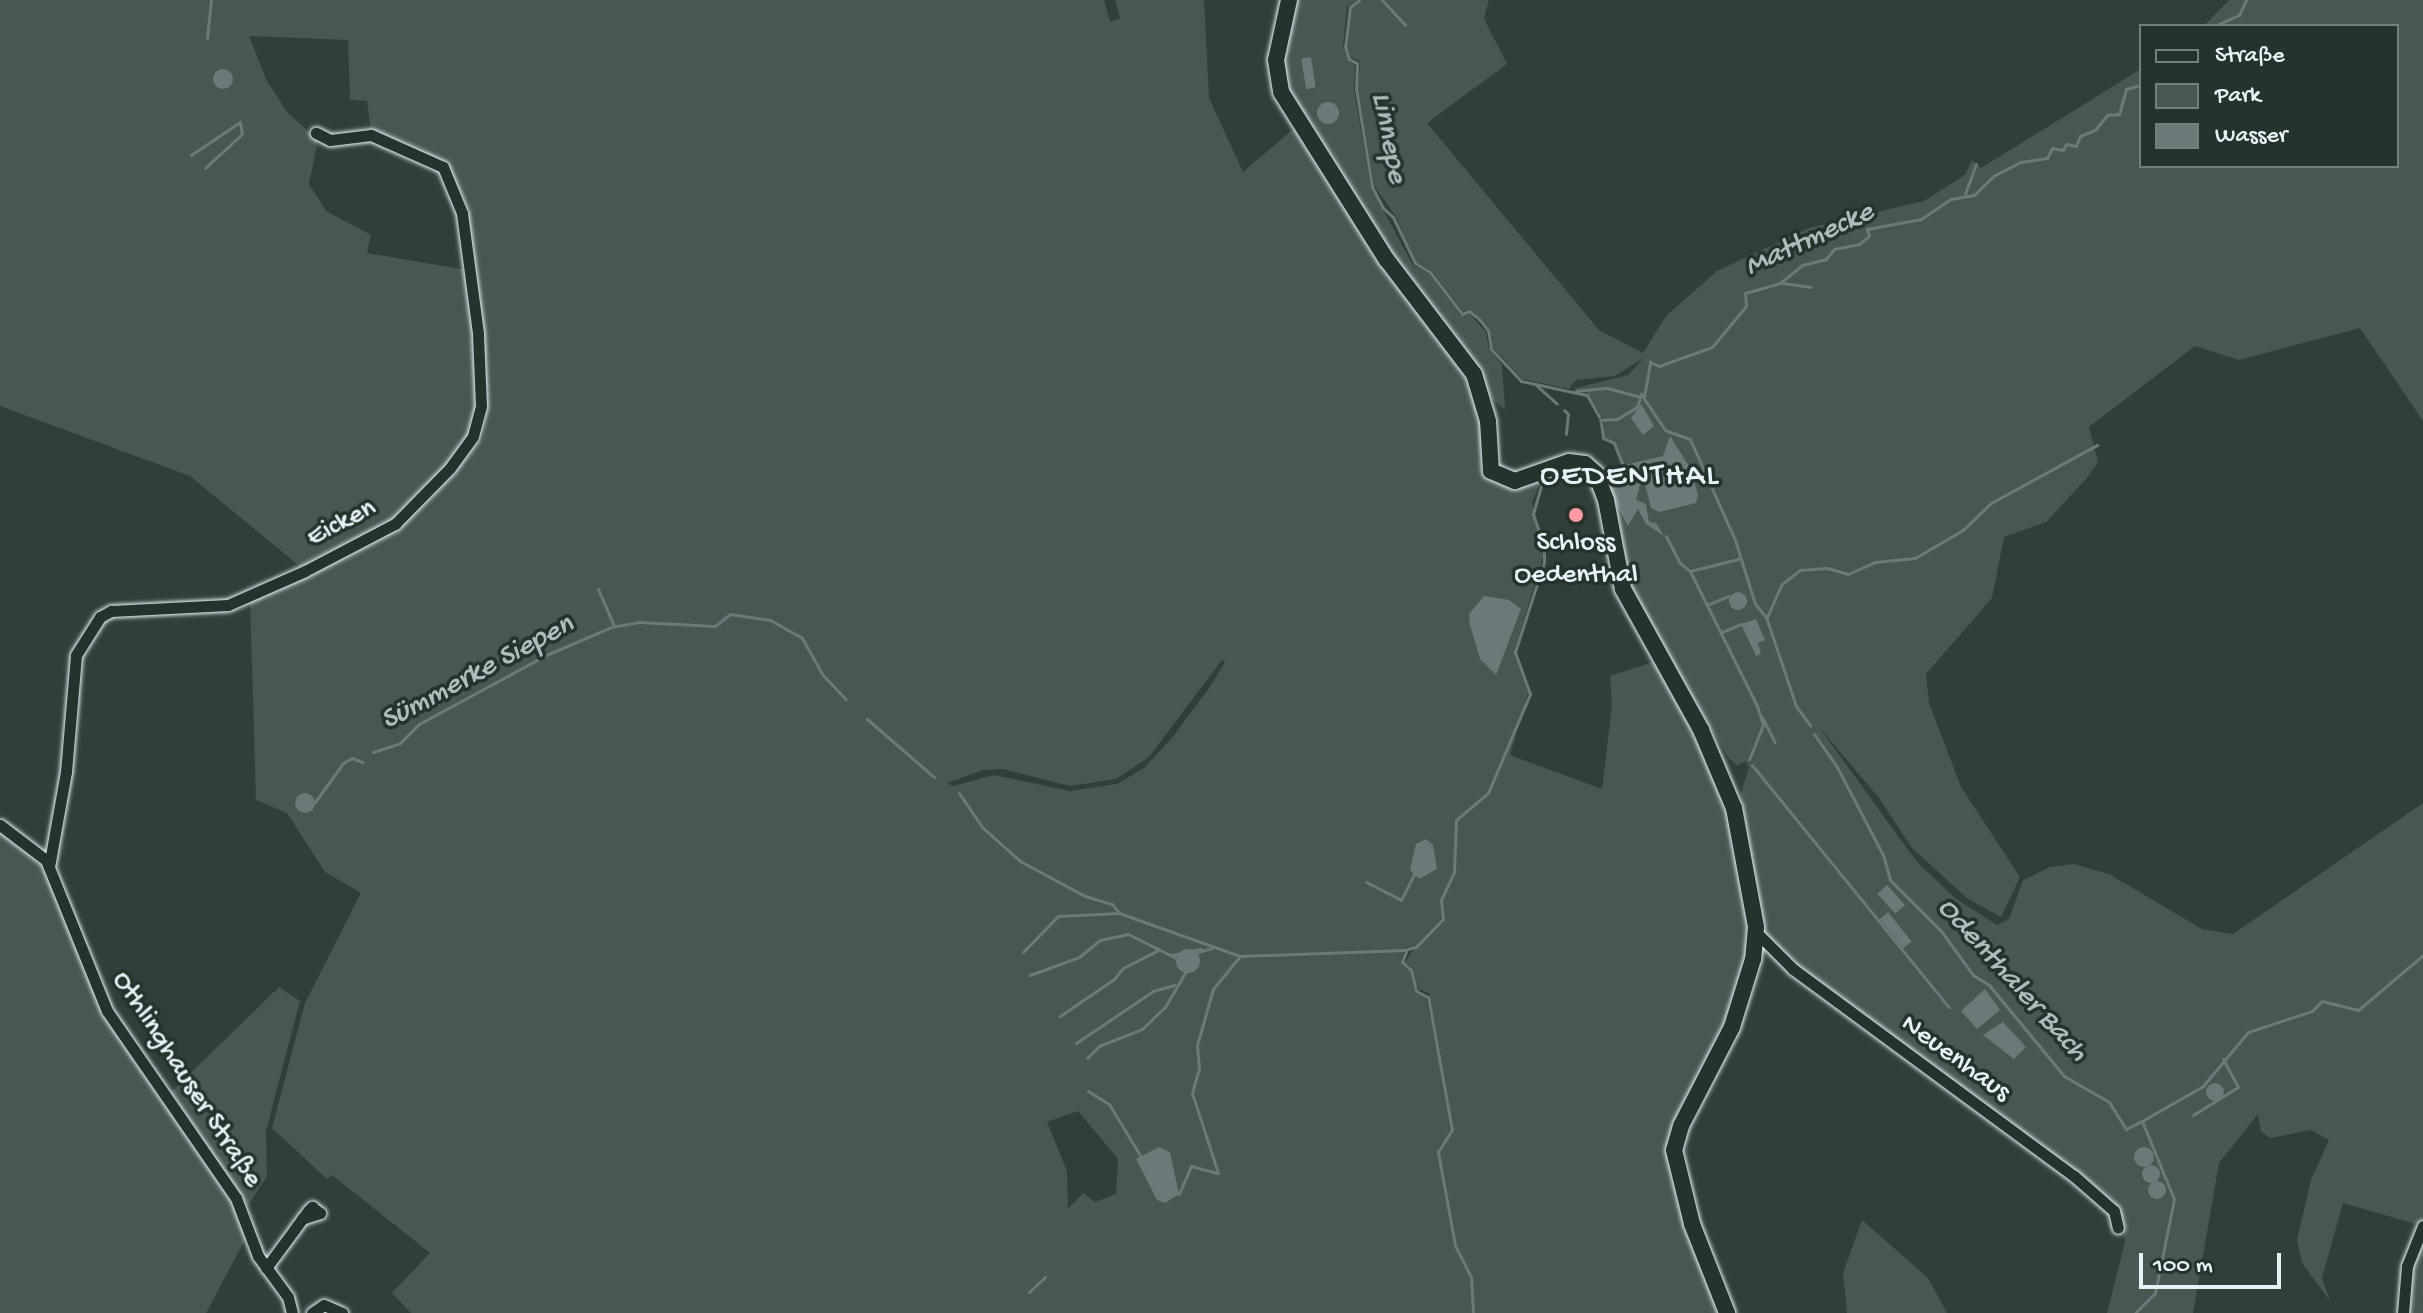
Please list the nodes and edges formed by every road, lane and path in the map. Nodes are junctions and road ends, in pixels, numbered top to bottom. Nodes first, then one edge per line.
1 (1289, 0) edge
2 (316, 133) dead end
3 (0, 825) edge
4 (49, 867) junction
5 (1756, 932) junction
6 (302, 1219) dead end
7 (2423, 1226) edge
8 (2118, 1228) dead end
9 (266, 1268) junction
10 (292, 1313) edge
11 (312, 1313) edge
12 (342, 1313) edge
13 (1727, 1313) edge
14 (2403, 1313) edge

1 - 5 main road
2 - 4 street, Eicken
3 - 4 street
4 - 9 street, Othlinghauser Straße
5 - 8 street, Neuenhaus
5 - 13 main road
6 - 9 street
7 - 14 street
9 - 10 street, Othlinghauser Straße
11 - 12 street

